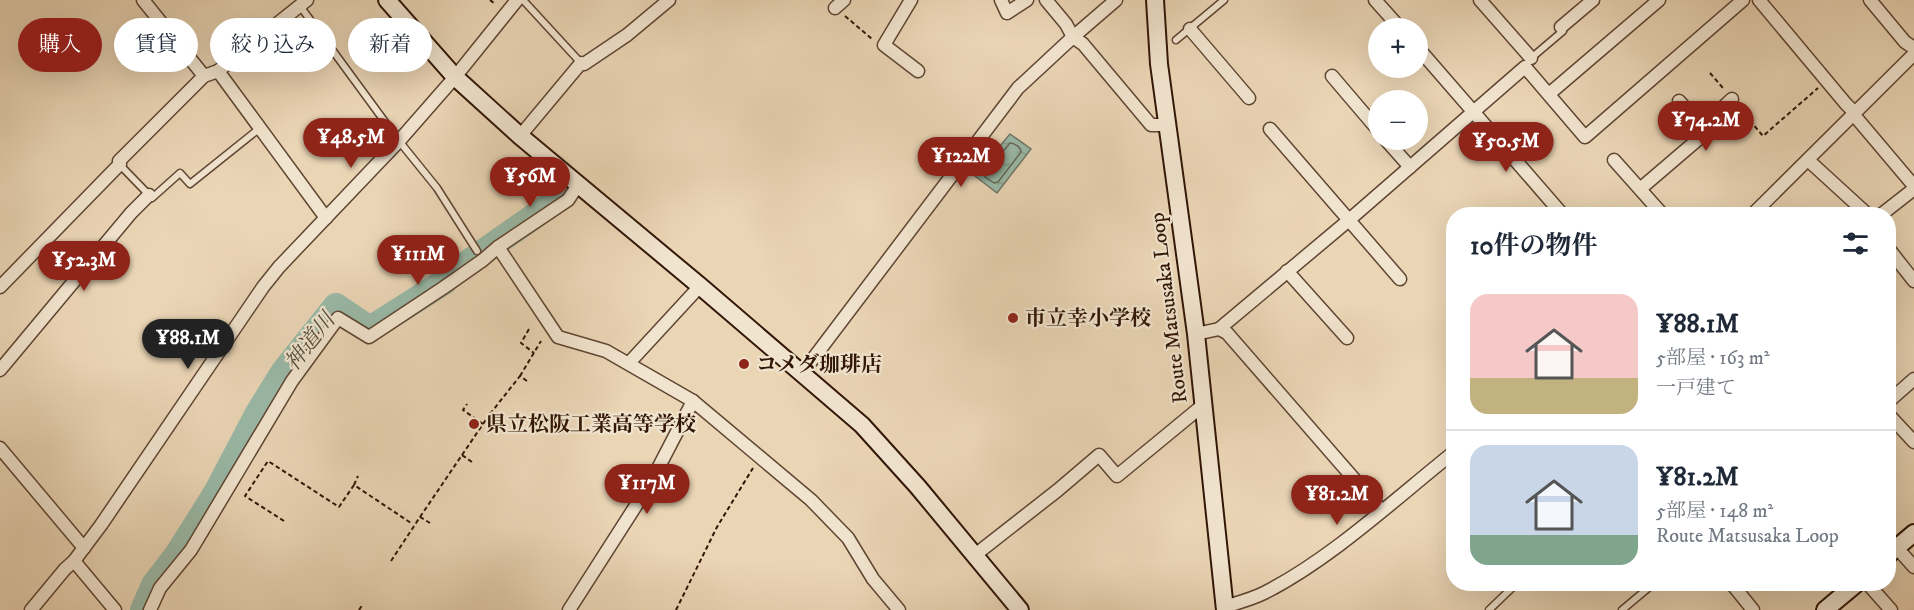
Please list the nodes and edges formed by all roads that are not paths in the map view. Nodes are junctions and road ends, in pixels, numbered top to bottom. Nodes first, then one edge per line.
1 (143, 0) edge
2 (387, 0) edge
3 (517, 0) edge
4 (523, 0) edge
5 (669, 0) edge
6 (911, 0) edge
7 (1027, 0) edge
8 (1046, 0) edge
9 (1116, 0) edge
10 (1155, 0) edge
11 (1224, 0) edge
12 (1375, 0) edge
13 (1480, 0) edge
14 (1593, 0) edge
15 (1659, 0) edge
16 (1743, 0) edge
17 (1759, 0) edge
18 (1870, 0) edge
19 (1004, 1) edge
20 (303, 3) edge
21 (284, 18) edge
22 (1391, 18) edge
23 (1561, 27) joint
24 (1190, 29) junction
25 (1073, 37) junction
26 (1176, 40) dead end
27 (1914, 48) edge
28 (1914, 54) edge
29 (1428, 60) edge
30 (1528, 62) junction
31 (581, 63) junction
32 (918, 71) dead end
33 (215, 72) edge
34 (219, 72) edge
35 (204, 76) junction
36 (1332, 76) dead end
37 (455, 77) junction
38 (1549, 94) junction
39 (1249, 98) dead end
40 (1732, 99) road end
41 (1679, 101) dead end
42 (1473, 112) junction
43 (1855, 114) junction
44 (1368, 118) edge
45 (1167, 125) junction
46 (1701, 127) junction
47 (260, 128) junction
48 (1270, 129) dead end
49 (520, 136) junction
50 (399, 141) junction
51 (1395, 150) edge
52 (1614, 160) dead end
53 (1808, 160) junction
54 (120, 164) junction
55 (1410, 167) junction
56 (578, 184) junction
57 (1914, 188) edge
58 (1640, 189) junction
59 (149, 195) junction
60 (1556, 207) edge
61 (1656, 207) edge
62 (1760, 207) edge
63 (1859, 207) edge
64 (1891, 207) edge
65 (326, 218) junction
66 (1349, 220) junction
67 (498, 247) junction
68 (477, 251) dead end
69 (1896, 258) edge
70 (1287, 271) junction
71 (1400, 279) dead end
72 (1914, 281) edge
73 (700, 286) junction
74 (0, 287) edge
75 (1220, 329) junction
76 (1196, 334) junction
77 (1347, 339) dead end
78 (629, 363) junction
79 (0, 370) edge
80 (802, 372) junction
81 (1914, 379) edge
82 (1896, 395) edge
83 (693, 401) junction
84 (1202, 406) junction
85 (1896, 423) edge
86 (1914, 442) edge
87 (0, 448) edge
88 (1446, 458) edge
89 (1381, 510) junction
90 (1914, 533) edge
91 (84, 548) junction
92 (1896, 548) edge
93 (1896, 553) edge
94 (975, 555) junction
95 (74, 561) junction
96 (1914, 567) edge
97 (1509, 591) edge
98 (1645, 591) edge
99 (1738, 591) edge
100 (1848, 591) edge
101 (1874, 591) edge
102 (1225, 609) edge
103 (31, 610) edge
104 (115, 610) edge
105 (150, 610) edge
106 (569, 610) edge
107 (899, 610) edge
108 (1020, 610) edge
109 (1489, 610) edge
110 (1622, 610) edge
111 (1753, 610) edge
112 (1825, 610) edge
113 (1891, 610) edge

1 - 35 street
2 - 37 street
3 - 37 street
4 - 31 lane
5 - 31 street
6 - 32 street
7 - 19 street
8 - 25 street
9 - 25 street
10 - 45 street, Route Matsusaka Loop
11 - 24 lane
12 - 22 street
13 - 30 street
14 - 23 street
15 - 38 street
16 - 38 street
17 - 43 street
18 - 27 street
20 - 21 street
20 - 50 lane
23 - 30 lane
24 - 26 lane
24 - 39 street
25 - 45 street
25 - 80 street
28 - 43 street
29 - 42 street
30 - 38 street
30 - 42 street
31 - 49 street
33 - 35 street
34 - 47 street
35 - 54 street
36 - 44 street
37 - 49 street
37 - 50 street
40 - 46 street
41 - 46 street
42 - 55 street
42 - 60 street
43 - 53 street
43 - 57 street
45 - 76 street, Route Matsusaka Loop
46 - 58 street
47 - 59 lane
47 - 65 street
48 - 66 street
49 - 56 street
50 - 65 street
50 - 68 lane
51 - 55 street
52 - 58 street
53 - 62 street
53 - 63 street
54 - 59 lane
54 - 74 street
55 - 66 street
56 - 67 street
56 - 73 street
57 - 64 street
58 - 61 street
59 - 79 street
65 - 91 street
66 - 70 street
66 - 71 street
67 - 78 street
67 - 105 street
69 - 72 street
70 - 75 street
70 - 77 street
73 - 78 street
73 - 80 street
75 - 76 street
75 - 89 street
76 - 84 street, Route Matsusaka Loop
78 - 83 street
80 - 94 street
81 - 82 street
83 - 106 street
83 - 107 street
84 - 94 street
84 - 102 street, Route Matsusaka Loop
85 - 86 street
87 - 91 street
88 - 89 street
89 - 102 street
90 - 92 street
91 - 95 street
93 - 96 street
94 - 108 street
95 - 103 street
95 - 104 street
97 - 109 lane
98 - 110 lane
99 - 111 street
100 - 112 street
101 - 113 street

